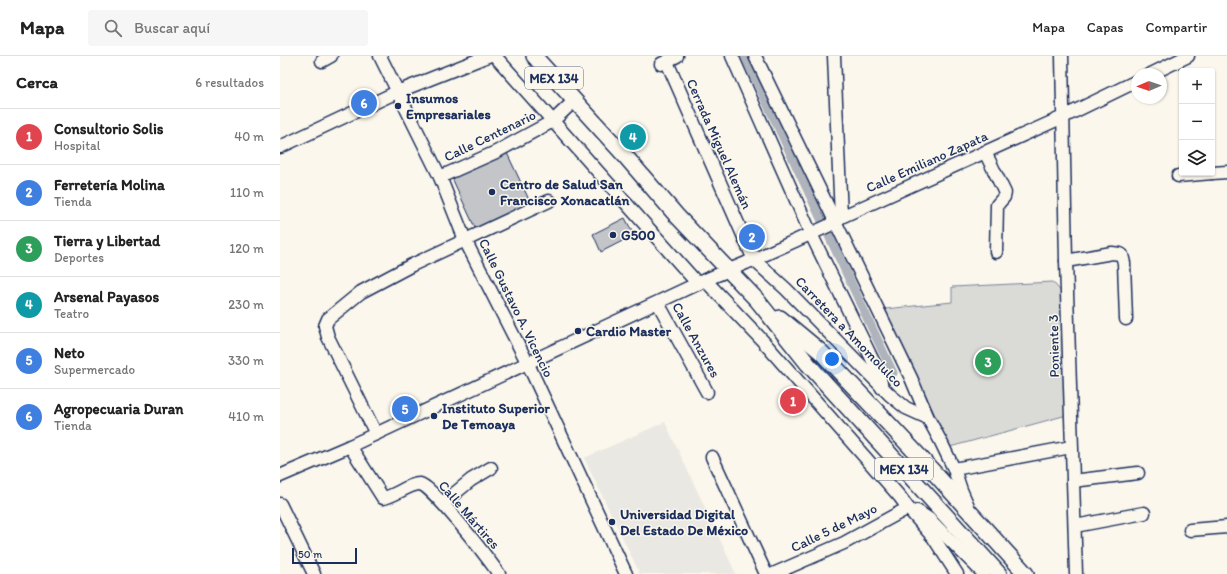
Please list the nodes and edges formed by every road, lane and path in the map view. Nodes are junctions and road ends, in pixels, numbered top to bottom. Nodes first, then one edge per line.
1 (380, 56) edge
2 (488, 56) edge
3 (495, 56) edge
4 (534, 56) edge
5 (677, 56) edge
6 (732, 56) edge
7 (755, 56) edge
8 (834, 56) edge
9 (1062, 56) edge
10 (1188, 56) edge
11 (1163, 68) edge
12 (1131, 84) edge
13 (397, 92) junction
14 (575, 100) junction
15 (1063, 117) junction
16 (553, 121) junction
17 (280, 146) edge
18 (985, 152) junction
19 (1227, 172) edge
20 (1215, 173) edge
21 (440, 177) junction
22 (549, 201) dead end
23 (827, 226) junction
24 (466, 240) junction
25 (996, 252) dead end
26 (754, 260) junction
27 (1066, 262) junction
28 (730, 270) junction
29 (701, 282) junction
30 (757, 300) junction
31 (658, 303) junction
32 (1126, 319) dead end
33 (528, 364) junction
34 (882, 388) junction
35 (708, 392) dead end
36 (928, 418) junction
37 (376, 434) junction
38 (350, 446) junction
39 (1071, 447) junction
40 (712, 457) dead end
41 (491, 468) dead end
42 (954, 469) junction
43 (1138, 473) dead end
44 (280, 476) edge
45 (1074, 481) junction
46 (443, 503) junction
47 (280, 504) edge
48 (908, 508) junction
49 (1144, 513) dead end
50 (974, 517) junction
51 (1075, 526) junction
52 (1227, 527) edge
53 (1190, 530) dead end
54 (309, 572) edge
55 (496, 573) edge
56 (626, 574) edge
57 (766, 574) edge
58 (774, 574) edge
59 (957, 574) edge
60 (984, 574) edge
61 (999, 574) edge
62 (1026, 574) edge
63 (1076, 574) edge

1 - 13 street, Calle Gustavo A. Vicencio
2 - 13 street
3 - 16 street
4 - 14 main road, MEX 134
5 - 26 street, Cerrada Miguel Alemán
6 - 23 street
7 - 23 street
8 - 23 street
9 - 15 street, Poniente 3
10 - 11 street
12 - 15 street, Calle Emiliano Zapata
13 - 17 street
13 - 21 street, Calle Gustavo A. Vicencio
14 - 16 street, Calle Centenario
14 - 28 main road, MEX 134
15 - 18 street, Calle Emiliano Zapata
15 - 27 street, Poniente 3
16 - 21 street, Calle Centenario
16 - 29 street
18 - 23 street, Calle Emiliano Zapata
18 - 25 street
19 - 20 street
21 - 24 street, Calle Gustavo A. Vicencio
22 - 24 street
23 - 26 street, Calle Emiliano Zapata
23 - 34 street
23 - 36 street
24 - 33 street, Calle Gustavo A. Vicencio
24 - 37 street
26 - 28 street, Calle Emiliano Zapata
26 - 34 street, Carretera a Amomolulco
27 - 32 street
27 - 39 street, Poniente 3
28 - 29 street, Calle Emiliano Zapata
28 - 30 main road, MEX 134
29 - 31 street, Calle Emiliano Zapata
29 - 48 street
30 - 50 main road, MEX 134
30 - 61 main road, MEX 134
31 - 33 street, Calle Emiliano Zapata
31 - 35 street, Calle Anzures
33 - 37 street, Calle Emiliano Zapata
33 - 56 street, Calle Gustavo A. Vicencio
34 - 36 street, Carretera a Amomolulco
36 - 42 street
37 - 38 street, Calle Emiliano Zapata
38 - 44 street, Calle Emiliano Zapata
38 - 46 street, Calle Mártires
39 - 42 street
39 - 45 street, Poniente 3
40 - 57 street
41 - 46 street
42 - 50 street
43 - 45 street
45 - 51 street, Poniente 3
46 - 55 street, Calle Mártires
47 - 54 street
48 - 58 street, Calle 5 de Mayo
48 - 59 street
48 - 60 street
49 - 51 street
50 - 62 main road, MEX 134
51 - 63 street, Poniente 3
52 - 53 street

